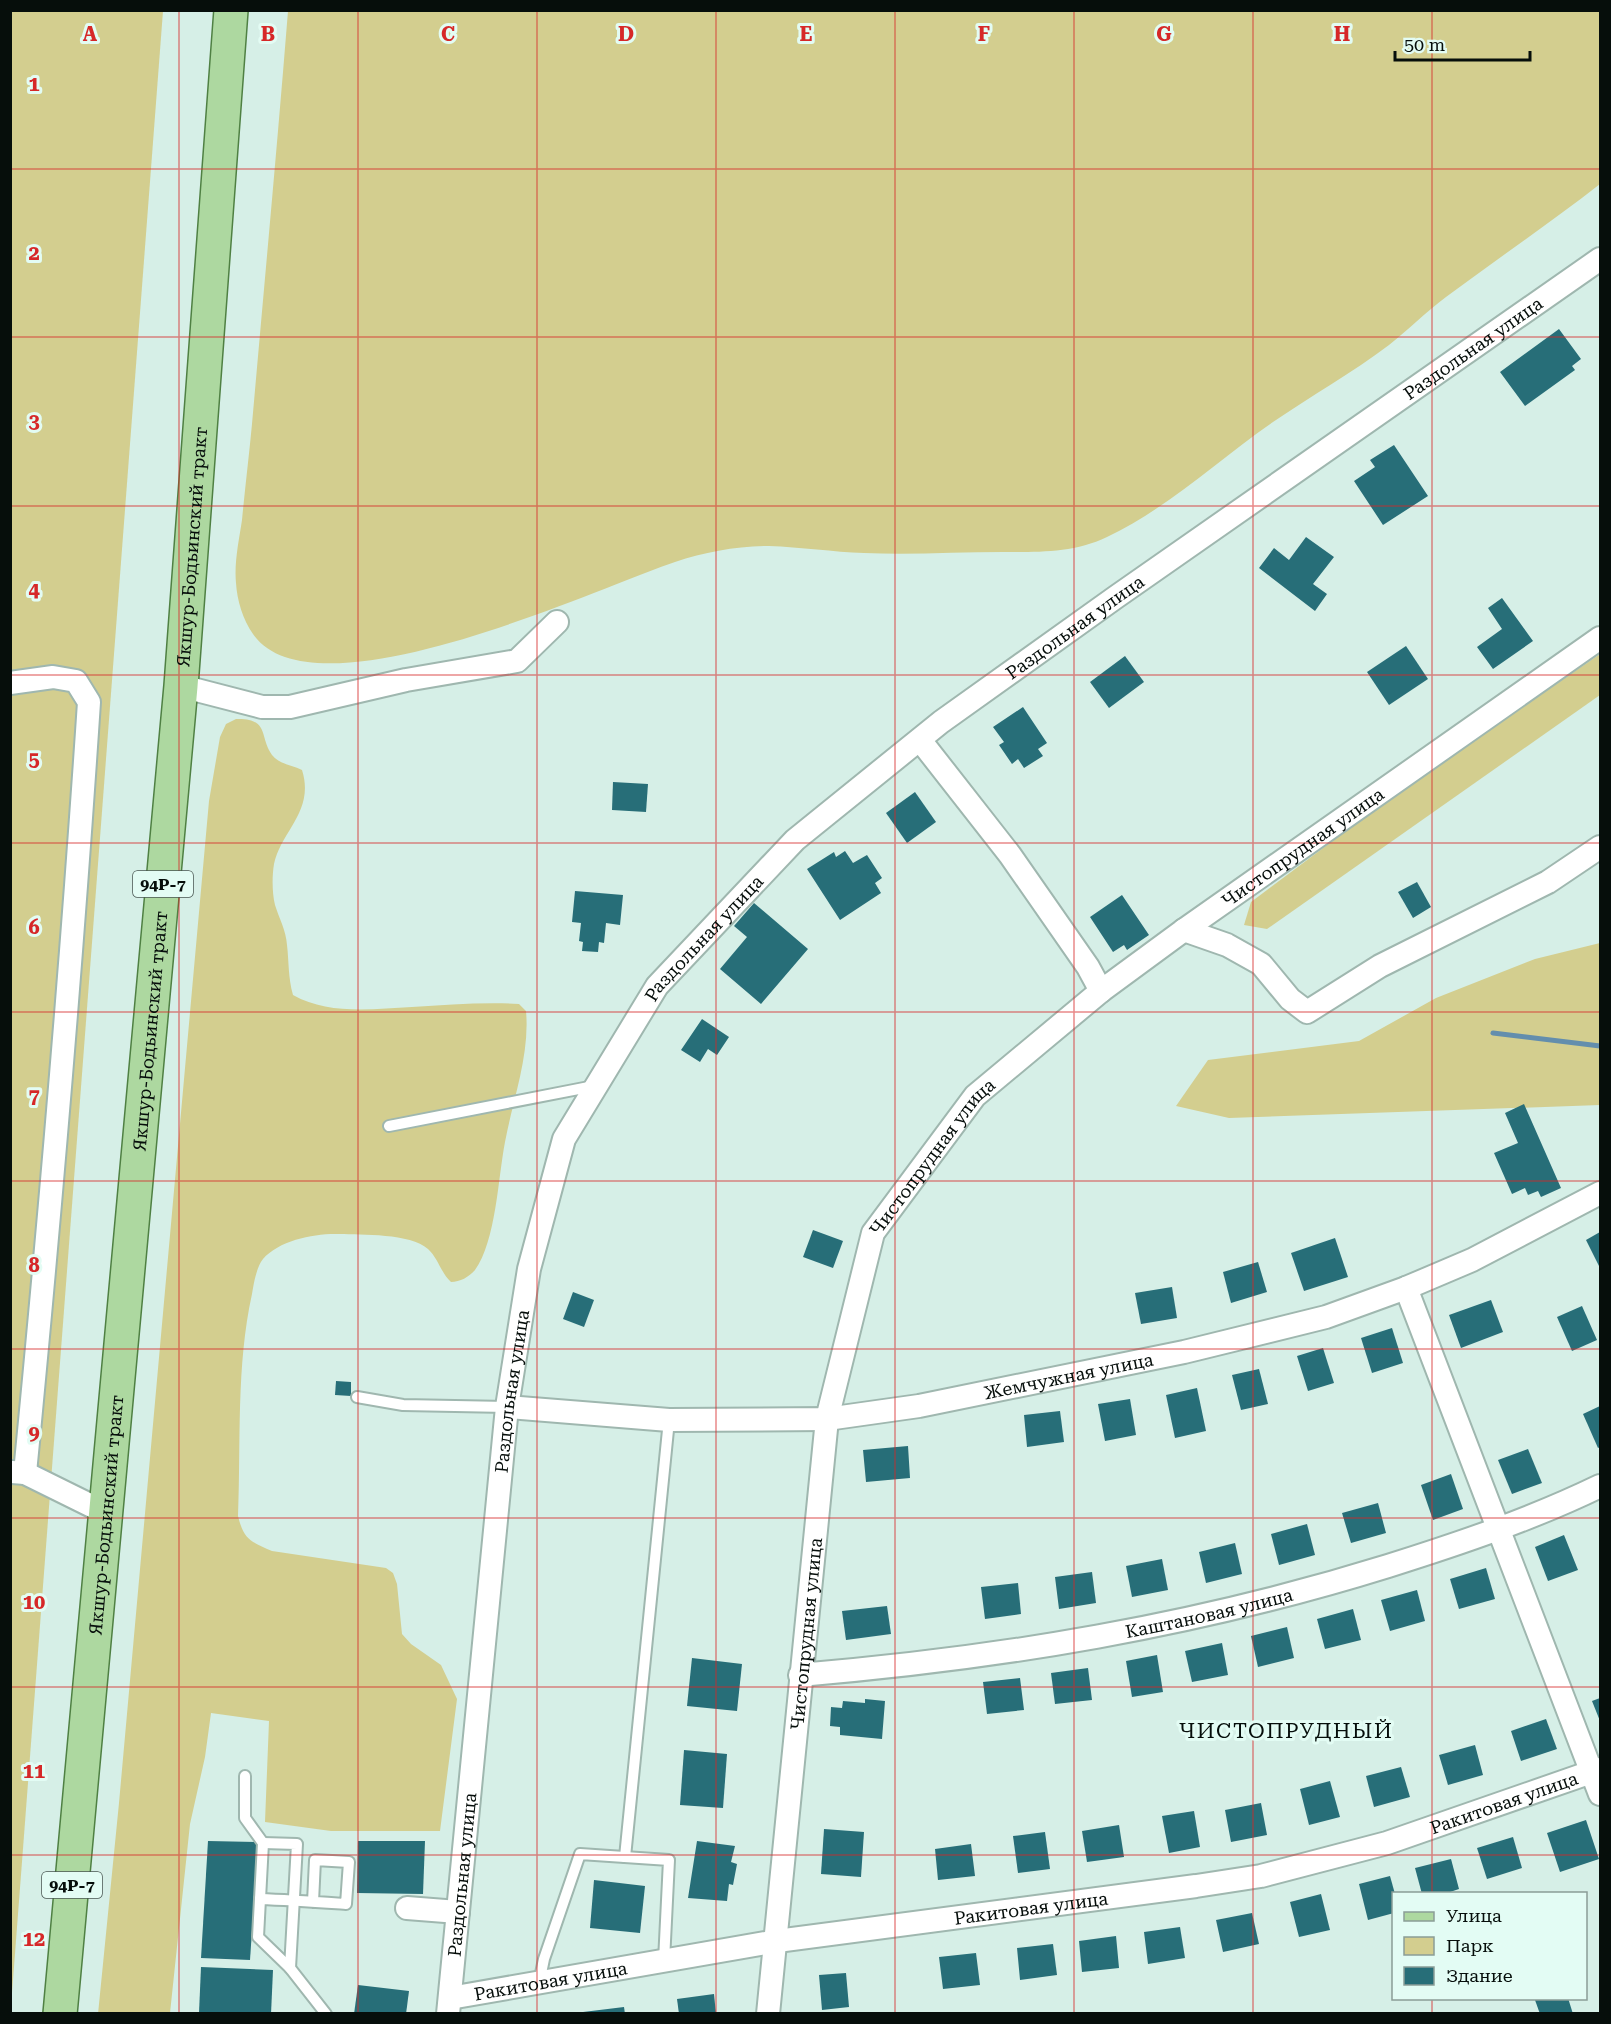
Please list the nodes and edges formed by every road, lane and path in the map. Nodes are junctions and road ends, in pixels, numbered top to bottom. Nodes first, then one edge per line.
1 (231, 10) edge
2 (1600, 259) edge
3 (557, 622) dead end
4 (1600, 638) edge
5 (10, 682) edge
6 (181, 686) junction
7 (920, 740) junction
8 (1600, 847) edge
9 (1184, 930) junction
10 (1101, 991) junction
11 (597, 1085) junction
12 (389, 1126) dead end
13 (1600, 1193) edge
14 (1406, 1288) junction
15 (357, 1397) dead end
16 (507, 1407) junction
17 (827, 1419) junction
18 (669, 1420) junction
19 (18, 1473) edge
20 (1600, 1486) edge
21 (106, 1513) junction
22 (1498, 1530) junction
23 (800, 1675) junction
24 (1596, 1770) edge
25 (245, 1776) dead end
26 (1600, 1794) edge
27 (263, 1843) junction
28 (625, 1857) junction
29 (260, 1899) junction
30 (294, 1901) junction
31 (313, 1902) junction
32 (407, 1908) dead end
33 (458, 1912) junction
34 (777, 1941) junction
35 (664, 1961) junction
36 (290, 1968) junction
37 (539, 1983) junction
38 (449, 2006) edge
39 (60, 2013) edge
40 (326, 2013) edge
41 (768, 2013) edge

1 - 6 main road, Якшур-Бодьинский тракт / 94Р-7
2 - 7 street, Раздольная улица
3 - 6 street
4 - 9 street, Чистопрудная улица
5 - 19 street
6 - 21 main road, Якшур-Бодьинский тракт / 94Р-7
7 - 10 street
7 - 11 street, Раздольная улица
8 - 9 street
9 - 10 street, Чистопрудная улица
10 - 17 street, Чистопрудная улица
11 - 12 lane
11 - 16 street, Раздольная улица
13 - 14 street, Жемчужная улица
14 - 17 street, Жемчужная улица
14 - 22 street
15 - 16 lane
16 - 18 street, Жемчужная улица
16 - 33 street, Раздольная улица
17 - 18 street, Жемчужная улица
17 - 23 street, Чистопрудная улица
18 - 28 lane
19 - 21 street
20 - 22 street, Каштановая улица
21 - 39 main road, Якшур-Бодьинский тракт / 94Р-7
22 - 23 street, Каштановая улица
22 - 24 street
23 - 34 street, Чистопрудная улица
24 - 26 street
24 - 34 street, Ракитовая улица
25 - 27 lane
27 - 29 lane
27 - 30 lane
28 - 35 lane
28 - 37 lane
29 - 30 lane
29 - 36 lane
30 - 31 lane
30 - 36 lane
31 - 31 lane
32 - 33 street
33 - 38 street, Раздольная улица
34 - 35 street, Ракитовая улица
34 - 41 street, Чистопрудная улица
35 - 37 street, Ракитовая улица
36 - 40 lane
37 - 38 street, Ракитовая улица

